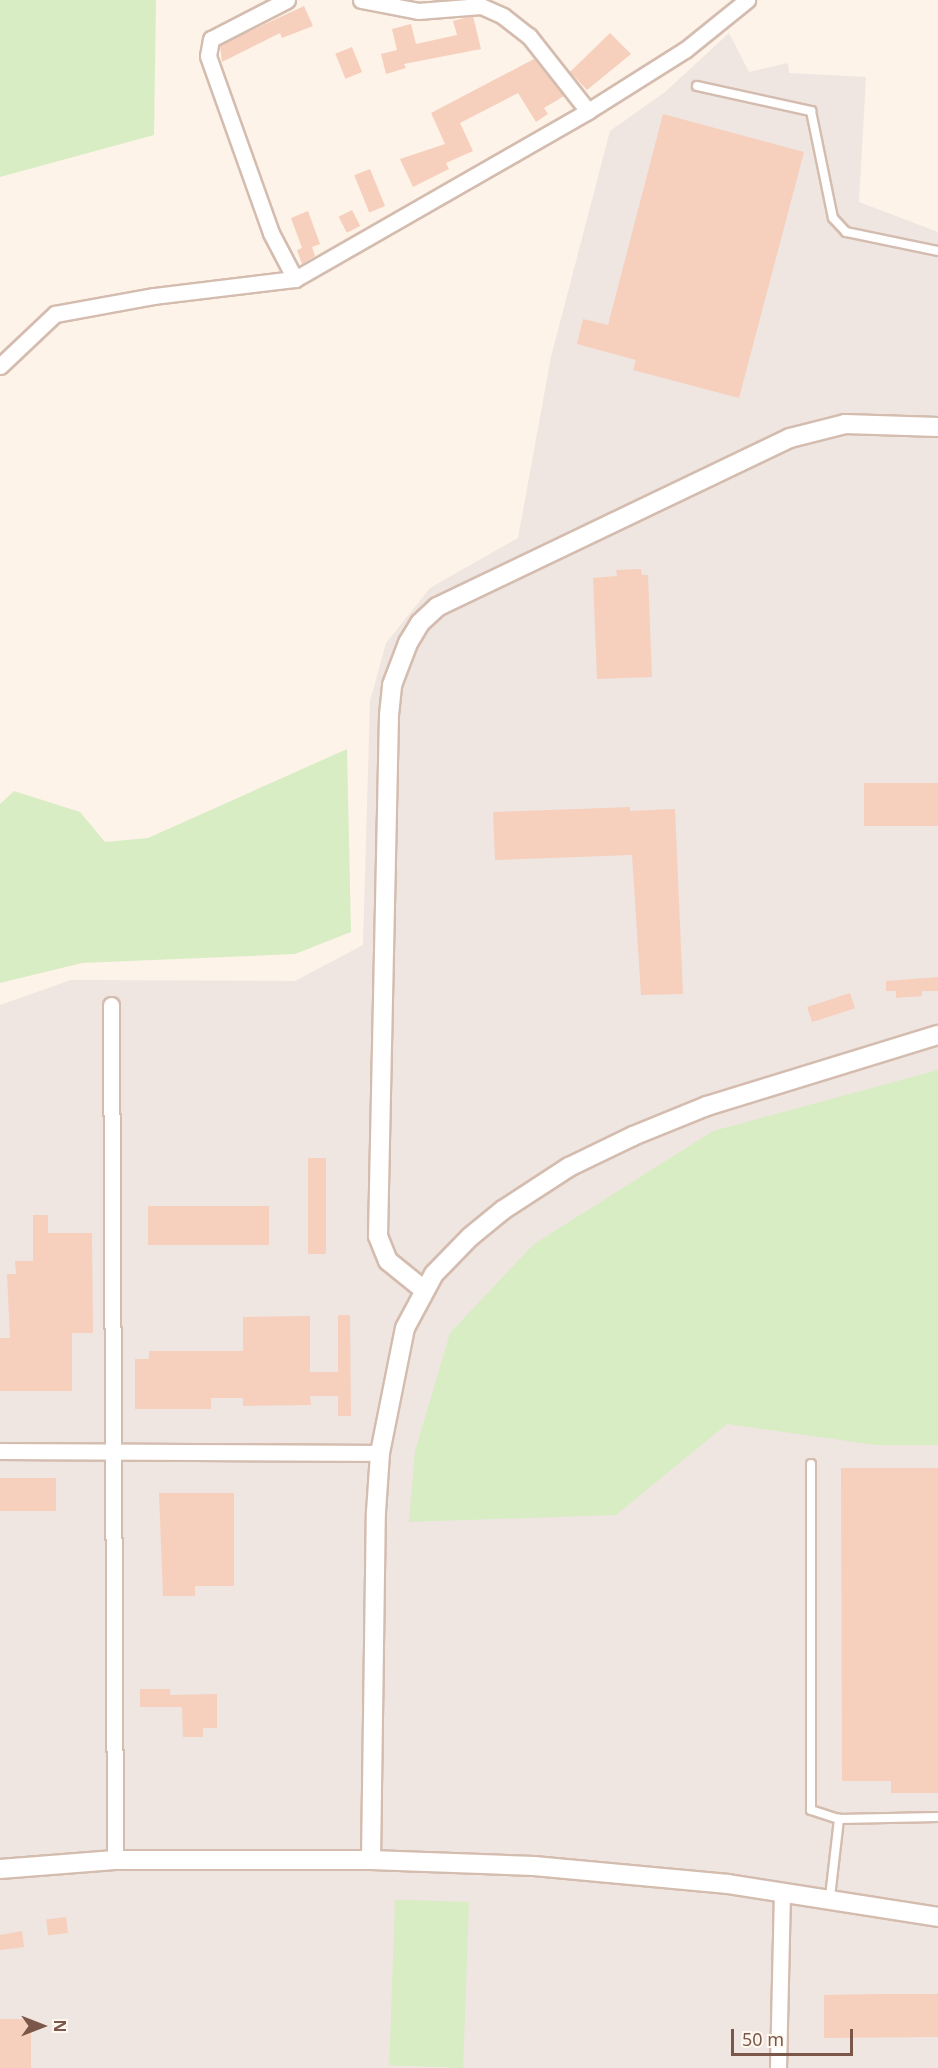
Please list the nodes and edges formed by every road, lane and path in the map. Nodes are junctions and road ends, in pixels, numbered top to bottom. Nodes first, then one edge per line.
1 (286, 0) edge
2 (361, 0) edge
3 (747, 0) edge
4 (697, 86) dead end
5 (588, 111) junction
6 (938, 251) edge
7 (295, 279) junction
8 (0, 366) edge
9 (938, 427) edge
10 (111, 1005) dead end
11 (938, 1035) edge
12 (424, 1290) junction
13 (112, 1450) junction
14 (0, 1451) edge
15 (380, 1453) junction
16 (811, 1464) dead end
17 (938, 1817) edge
18 (838, 1819) junction
19 (115, 1860) junction
20 (371, 1860) junction
21 (0, 1869) edge
22 (782, 1891) junction
23 (830, 1897) junction
24 (938, 1917) edge
25 (778, 2068) edge

1 - 7 street
2 - 5 street
3 - 5 street
4 - 6 lane
5 - 7 street
7 - 8 street
9 - 12 street
10 - 13 street
11 - 12 street
12 - 15 street
13 - 14 street
13 - 15 street
13 - 19 street
15 - 20 street
16 - 18 lane
17 - 18 lane
18 - 23 lane
19 - 20 street
19 - 21 street
20 - 22 street
22 - 23 street
22 - 25 street
23 - 24 street

